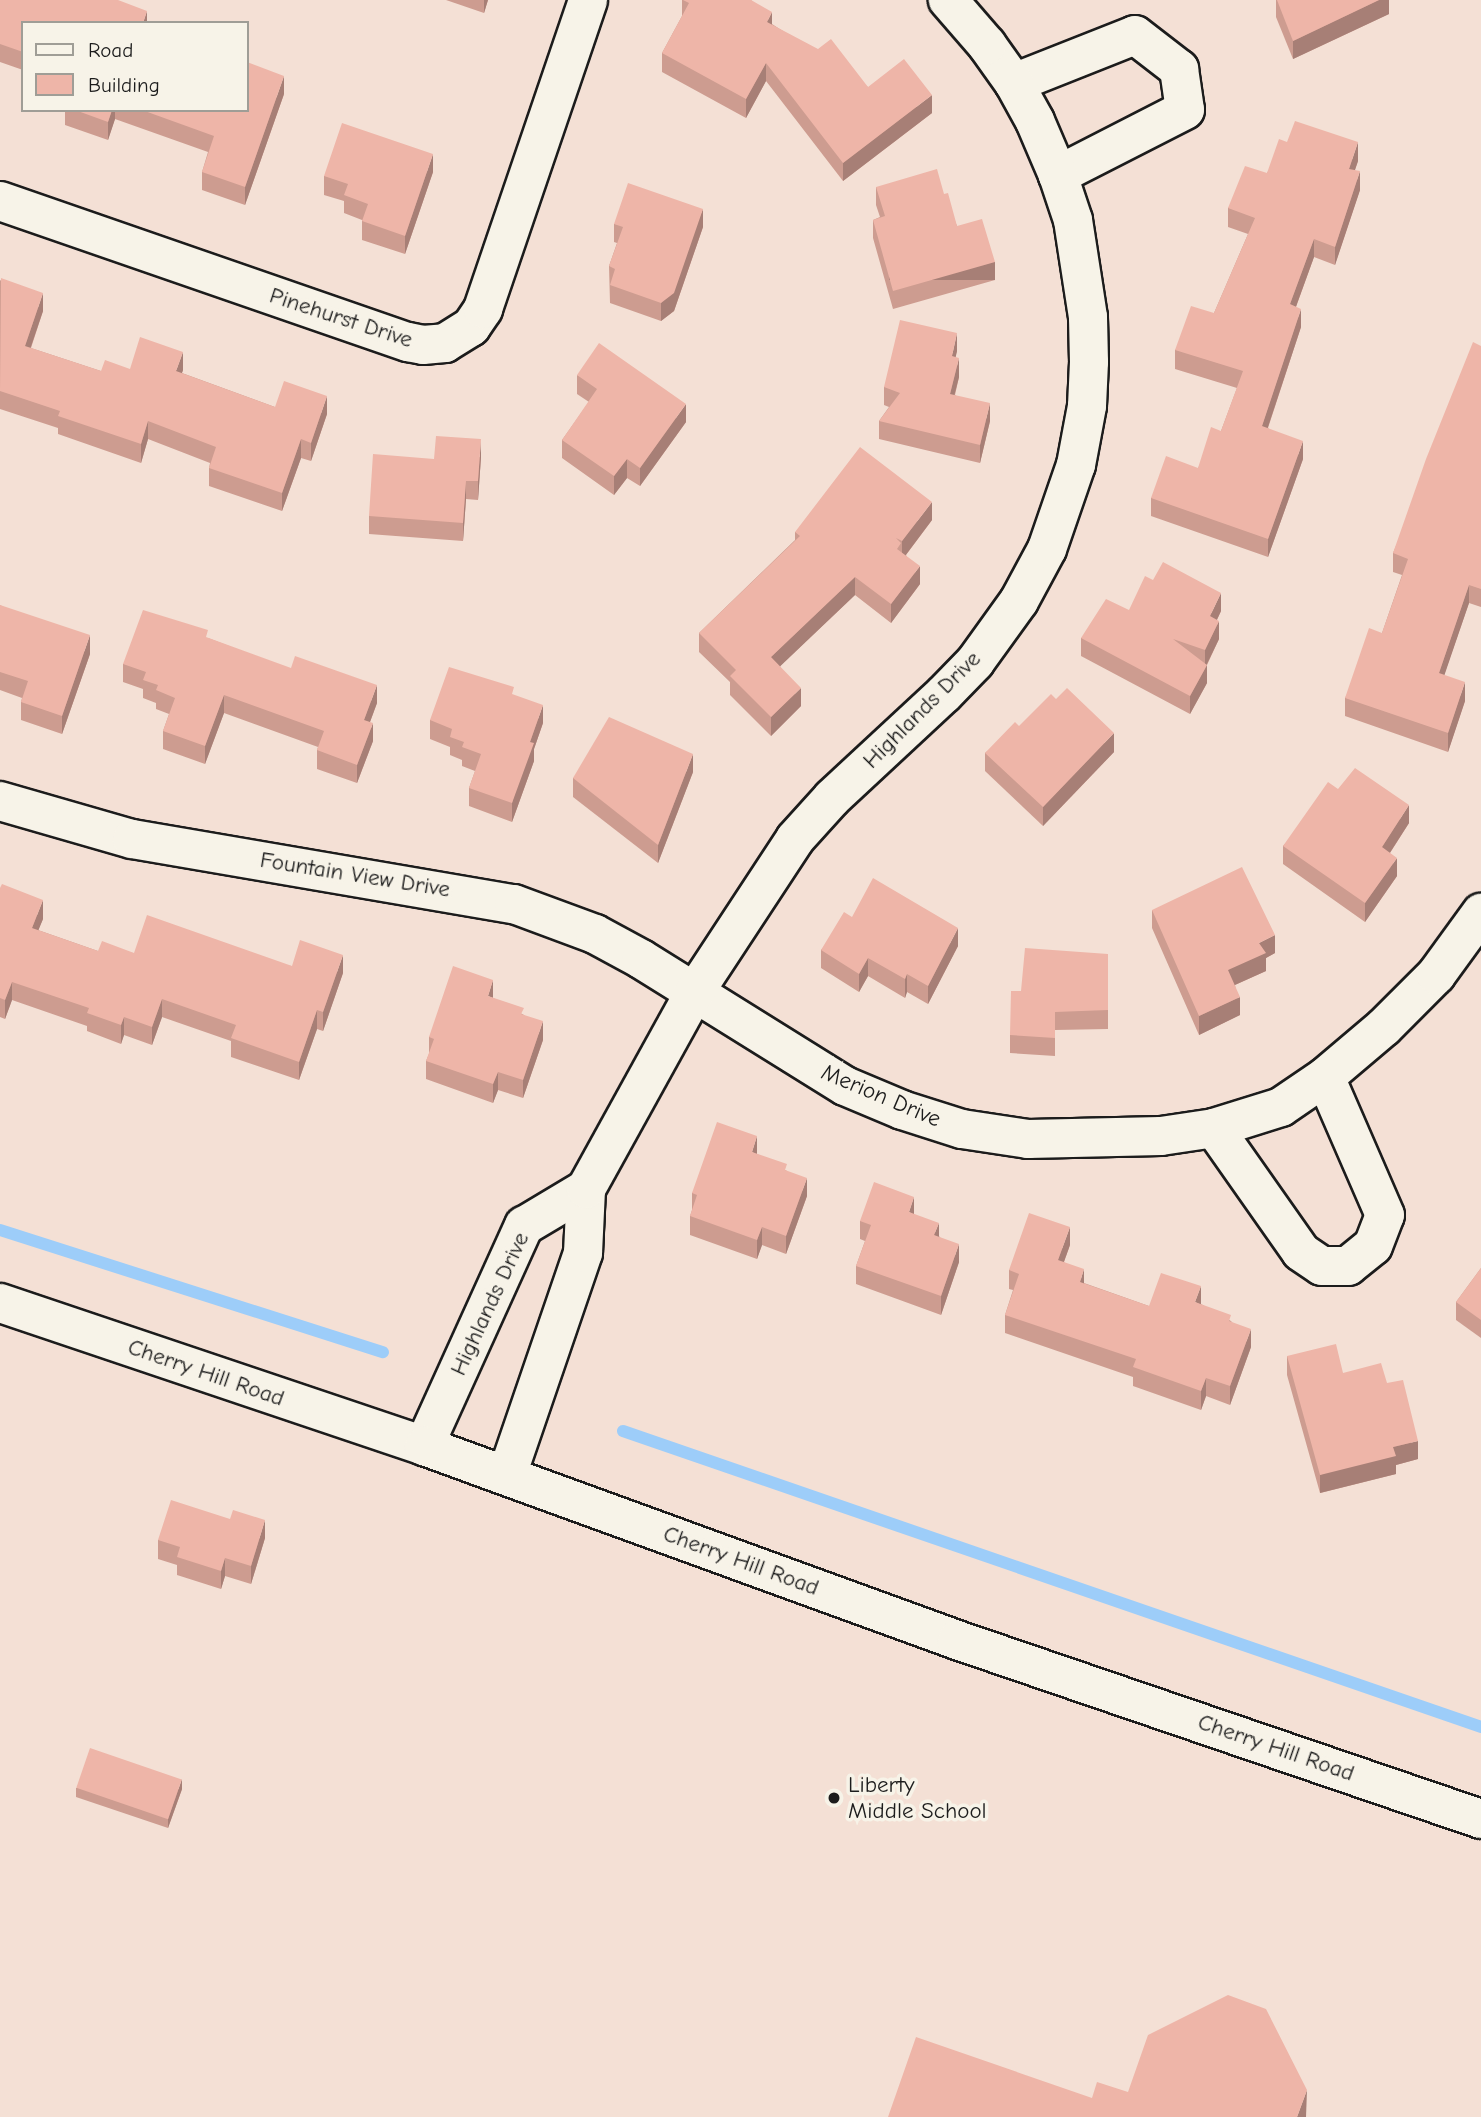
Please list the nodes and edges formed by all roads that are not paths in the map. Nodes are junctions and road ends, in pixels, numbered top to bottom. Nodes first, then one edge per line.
1 (587, 0) edge
2 (948, 0) edge
3 (1014, 83) junction
4 (1058, 175) junction
5 (0, 201) edge
6 (0, 801) edge
7 (1481, 913) edge
8 (694, 993) junction
9 (1325, 1077) junction
10 (1214, 1128) junction
11 (586, 1189) junction
12 (0, 1303) edge
13 (424, 1447) junction
14 (507, 1475) junction
15 (1481, 1819) edge

1 - 5 street, Pinehurst Drive
2 - 3 street, Highlands Drive
3 - 4 street, Highlands Drive
3 - 4 street
4 - 8 street, Highlands Drive
6 - 8 street, Fountain View Drive
7 - 9 street, Merion Drive
8 - 10 street, Merion Drive
8 - 11 street, Highlands Drive
9 - 10 street, Merion Drive
9 - 10 street
11 - 13 street, Highlands Drive
11 - 14 street, Highlands Drive
12 - 13 street, Cherry Hill Road
13 - 14 street, Cherry Hill Road
14 - 15 street, Cherry Hill Road

